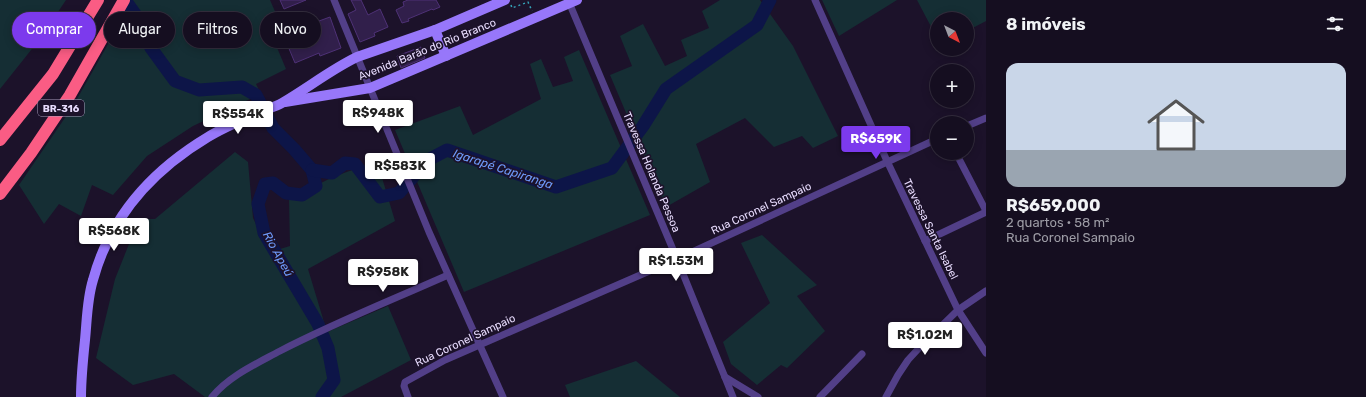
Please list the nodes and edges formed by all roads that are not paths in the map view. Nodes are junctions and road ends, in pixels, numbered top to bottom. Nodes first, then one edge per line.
1 (98, 0) edge
2 (124, 0) edge
3 (334, 0) edge
4 (815, 0) edge
5 (571, 1) edge
6 (508, 2) edge
7 (435, 30) junction
8 (446, 56) junction
9 (357, 57) junction
10 (370, 88) junction
11 (277, 105) junction
12 (986, 118) edge
13 (974, 123) edge
14 (0, 140) edge
15 (930, 142) edge
16 (960, 160) edge
17 (887, 162) junction
18 (0, 194) edge
19 (986, 212) edge
20 (925, 241) junction
21 (677, 259) junction
22 (448, 275) junction
23 (986, 291) edge
24 (958, 310) junction
25 (480, 344) junction
26 (986, 353) edge
27 (862, 354) dead end
28 (725, 377) junction
29 (406, 394) edge
30 (81, 397) edge
31 (212, 397) edge
32 (504, 397) edge
33 (733, 397) edge
34 (758, 397) edge
35 (820, 397) edge
36 (886, 397) edge

1 - 14 highway, BR-316
2 - 18 highway, BR-316
3 - 9 street
4 - 17 street, Travessa Santa Isabel
5 - 8 main road, Avenida Barão do Rio Branco
5 - 21 street, Travessa Holanda Pessoa
6 - 7 main road, Avenida Barão do Rio Branco
7 - 8 main road
7 - 9 main road, Avenida Barão do Rio Branco
8 - 10 main road, Avenida Barão do Rio Branco
9 - 10 street
9 - 11 main road, Avenida Barão do Rio Branco
10 - 11 main road, Avenida Barão do Rio Branco
10 - 22 street
11 - 30 main road, Avenida Barão do Rio Branco
12 - 13 street
15 - 17 street, Rua Coronel Sampaio
16 - 19 street
17 - 20 street, Travessa Santa Isabel
17 - 21 street, Rua Coronel Sampaio
19 - 20 street
20 - 24 street, Travessa Santa Isabel
21 - 25 street, Rua Coronel Sampaio
21 - 28 street, Travessa Holanda Pessoa
22 - 25 street
22 - 31 street
23 - 24 street
24 - 26 street, Travessa Santa Isabel
24 - 36 street
25 - 29 street, Rua Coronel Sampaio
25 - 32 street
27 - 35 street
28 - 33 street, Travessa Holanda Pessoa
28 - 34 street

